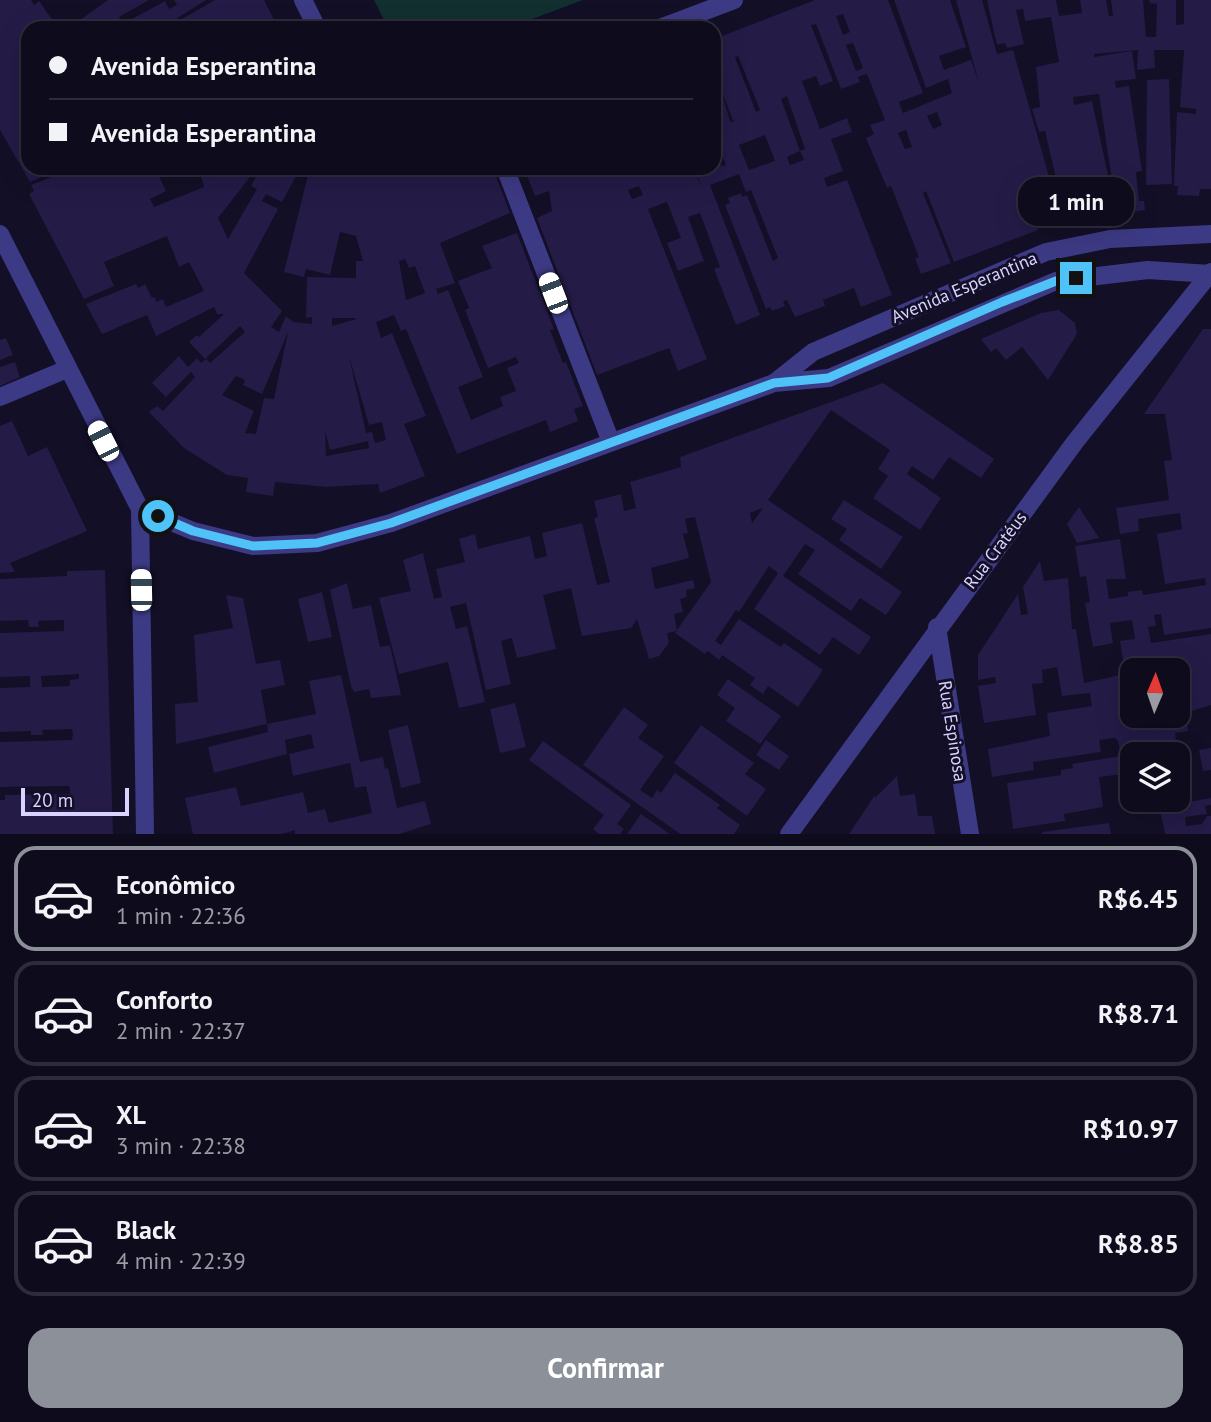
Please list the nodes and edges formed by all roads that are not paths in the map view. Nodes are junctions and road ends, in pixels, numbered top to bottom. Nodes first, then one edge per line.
1 (303, 0) edge
2 (728, 1) edge
3 (314, 21) edge
4 (678, 21) edge
5 (508, 175) edge
6 (0, 234) edge
7 (1211, 234) edge
8 (1210, 273) edge
9 (67, 369) junction
10 (774, 383) junction
11 (0, 397) edge
12 (611, 442) junction
13 (140, 509) junction
14 (937, 628) junction
15 (145, 834) edge
16 (789, 834) edge
17 (970, 834) edge

1 - 3 street
2 - 4 street
5 - 12 street
6 - 9 street
7 - 10 street, Avenida Esperantina
8 - 10 street, Avenida Esperantina
8 - 14 street, Rua Cratéus
9 - 11 street
9 - 13 street
10 - 12 street, Avenida Esperantina
12 - 13 street, Avenida Esperantina
13 - 15 street
14 - 16 street, Rua Cratéus
14 - 17 street, Rua Espinosa

